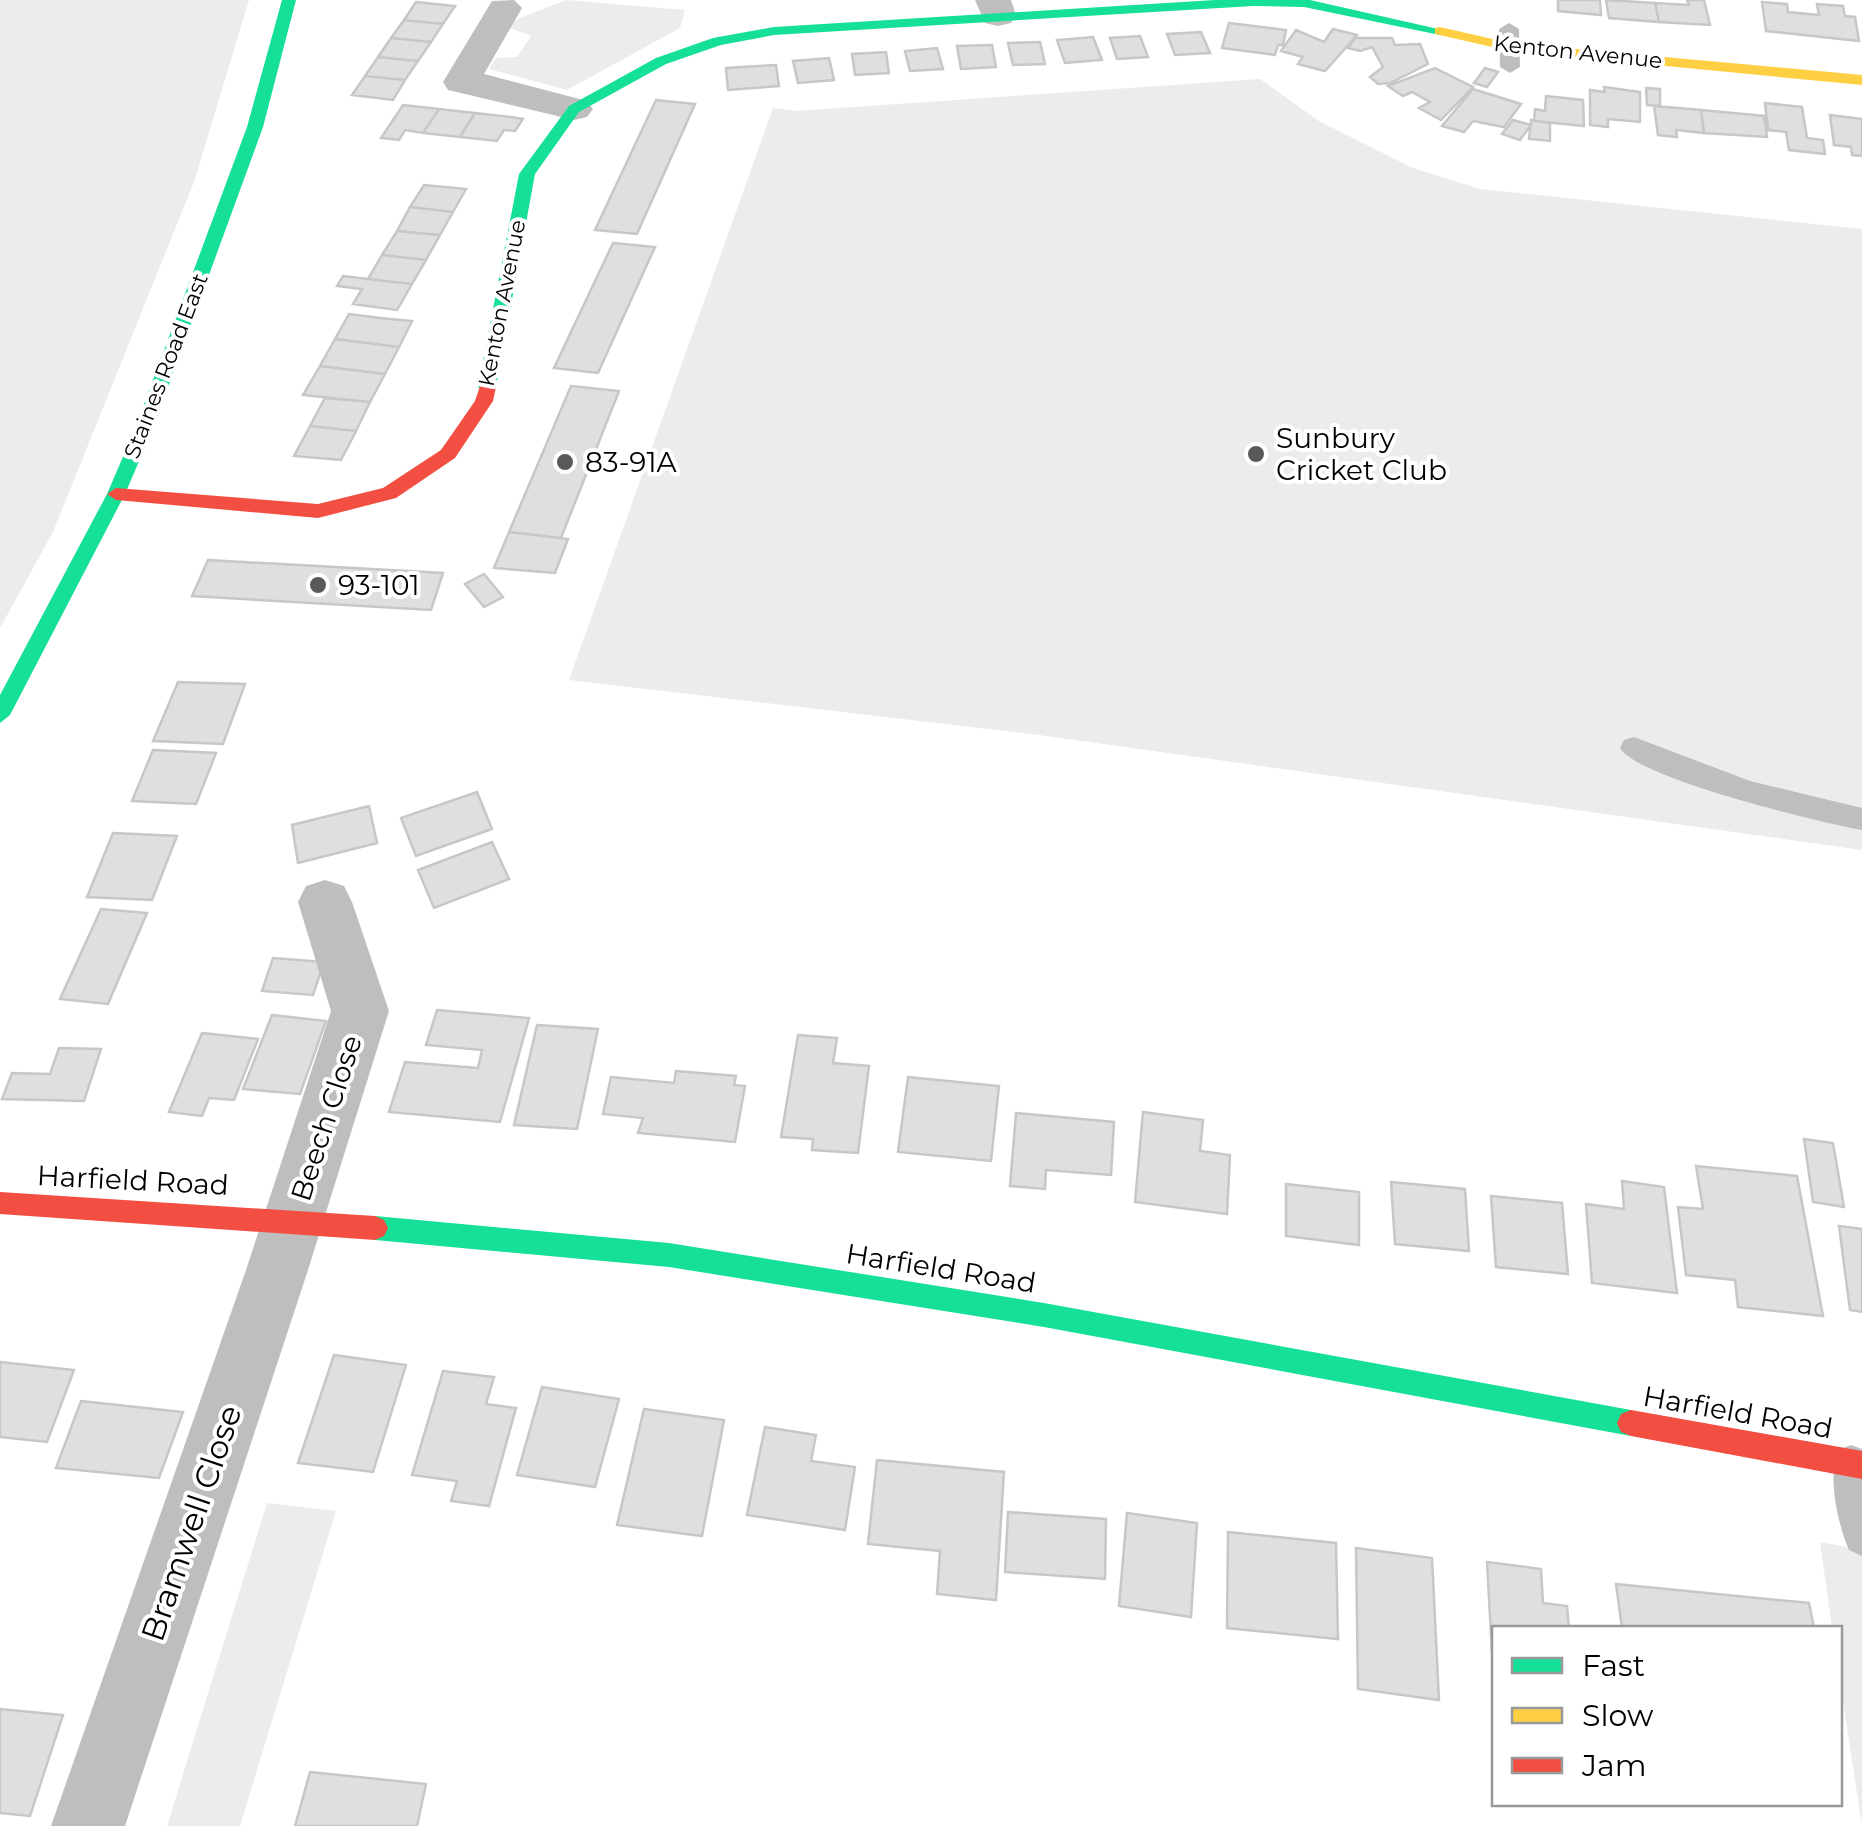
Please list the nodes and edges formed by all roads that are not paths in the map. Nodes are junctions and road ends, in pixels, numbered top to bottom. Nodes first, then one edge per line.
1 (289, 0) edge
2 (996, 7) edge
3 (504, 8) dead end
4 (1862, 80) edge
5 (574, 110) junction
6 (116, 494) junction
7 (0, 715) edge
8 (1634, 748) dead end
9 (1862, 820) edge
10 (325, 902) dead end
11 (0, 1203) edge
12 (293, 1220) junction
13 (1856, 1464) edge
14 (1862, 1537) edge
15 (88, 1826) edge

1 - 6 main road, Staines Road East
2 - 4 main road, Kenton Avenue
2 - 5 main road, Kenton Avenue
3 - 5 street
5 - 6 main road, Kenton Avenue
6 - 7 main road, Staines Road East
8 - 9 lane
10 - 12 street, Beech Close
11 - 12 main road, Harfield Road
12 - 13 main road, Harfield Road
12 - 15 street, Bramwell Close
13 - 14 lane

